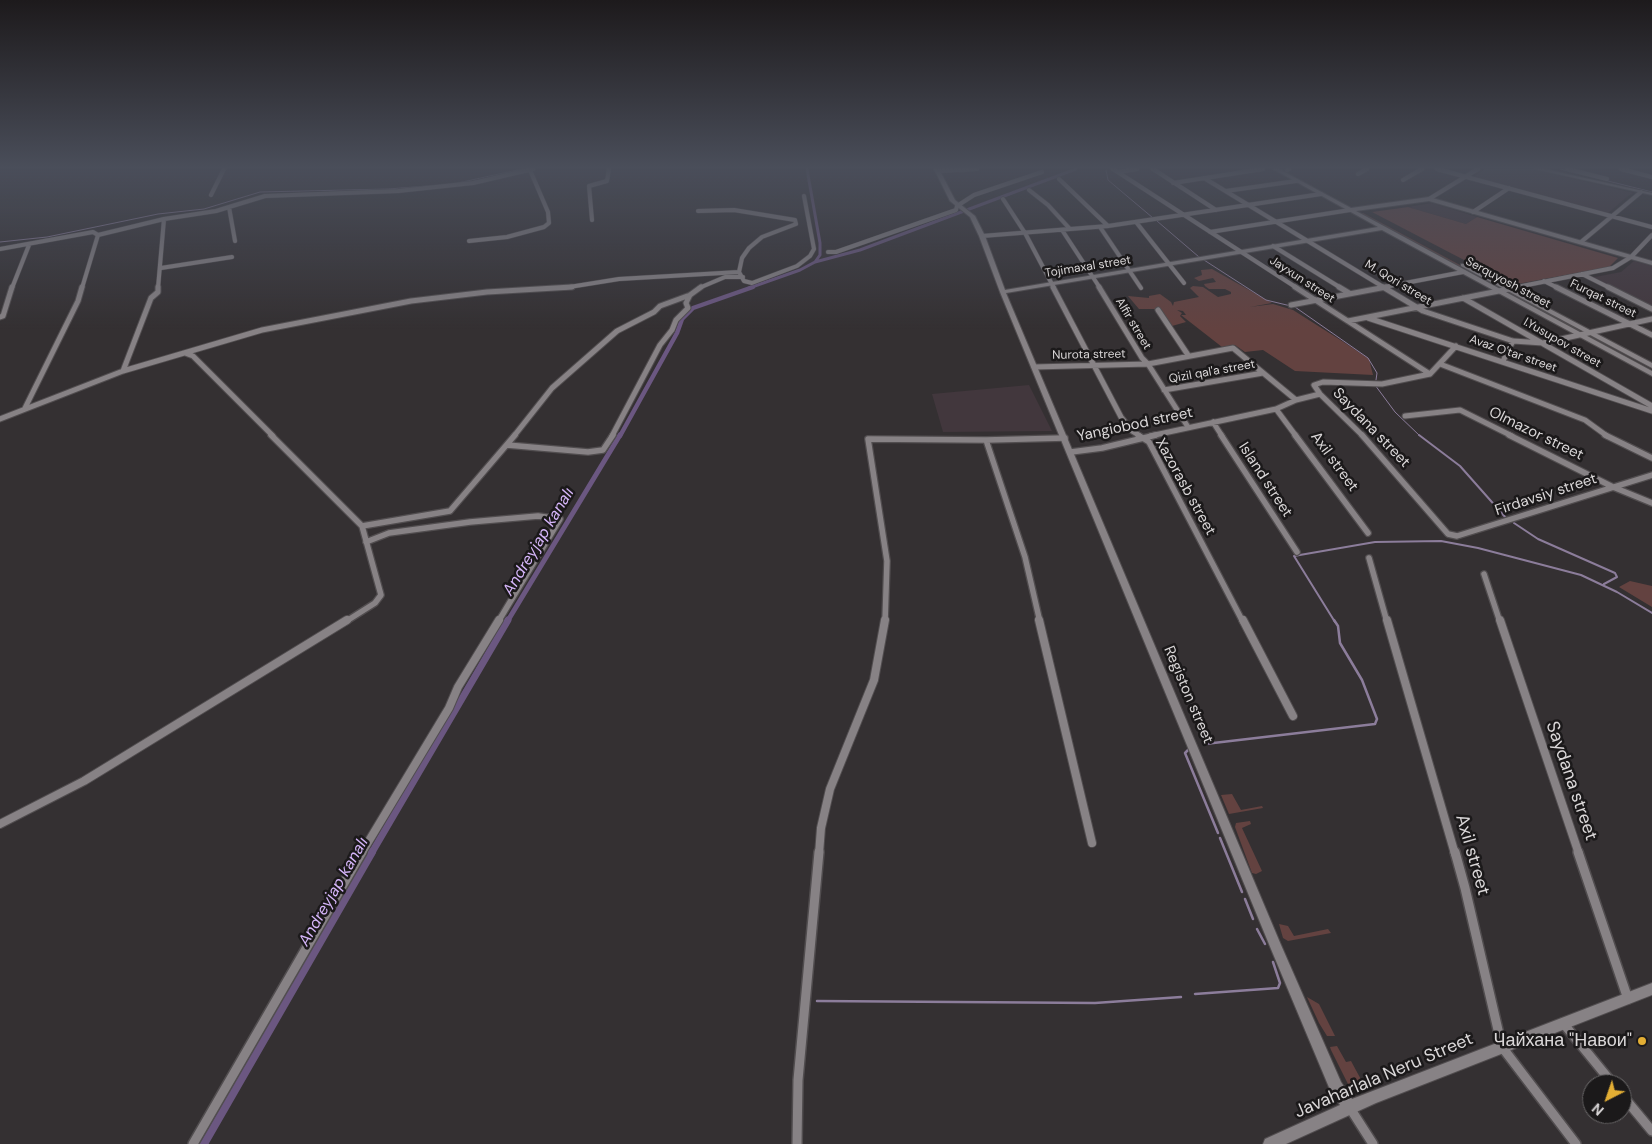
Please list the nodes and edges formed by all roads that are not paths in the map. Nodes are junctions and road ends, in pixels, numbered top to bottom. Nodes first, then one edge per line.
1 (150, 222) edge
2 (164, 222) edge
3 (231, 222) edge
4 (549, 222) edge
5 (796, 222) edge
6 (809, 222) edge
7 (922, 222) edge
8 (974, 222) edge
9 (1019, 222) edge
10 (1064, 222) edge
11 (1104, 222) edge
12 (1133, 222) edge
13 (1136, 222) edge
14 (1195, 222) edge
15 (1274, 222) edge
16 (1277, 222) edge
17 (1372, 222) edge
18 (1383, 222) edge
19 (1510, 222) edge
20 (1605, 222) edge
21 (1636, 222) edge
22 (1100, 226) junction
23 (1108, 226) junction
24 (1652, 227) edge
25 (1382, 228) junction
26 (1070, 229) junction
27 (1062, 230) junction
28 (1210, 232) junction
29 (1026, 233) junction
30 (98, 235) junction
31 (1652, 235) edge
32 (982, 236) junction
33 (1308, 240) junction
34 (1650, 240) edge
35 (234, 241) dead end
36 (469, 241) dead end
37 (1581, 242) junction
38 (29, 245) junction
39 (1273, 246) junction
40 (0, 249) edge
41 (1239, 251) junction
42 (828, 252) dead end
43 (232, 257) dead end
44 (1631, 257) junction
45 (1652, 263) edge
46 (1170, 264) junction
47 (161, 268) junction
48 (1130, 270) junction
49 (1463, 272) junction
50 (741, 274) junction
51 (1581, 274) junction
52 (1092, 275) junction
53 (1544, 282) junction
54 (1051, 283) junction
55 (1184, 283) dead end
56 (1384, 287) junction
57 (1141, 288) dead end
58 (1508, 289) junction
59 (1498, 291) junction
60 (1003, 292) junction
61 (1349, 293) junction
62 (690, 295) junction
63 (1463, 298) junction
64 (1314, 300) junction
65 (1291, 305) dead end
66 (1417, 307) junction
67 (1652, 309) edge
68 (1158, 310) dead end
69 (0, 317) edge
70 (1366, 318) junction
71 (1652, 319) edge
72 (1348, 321) junction
73 (1630, 324) junction
74 (1589, 332) junction
75 (1580, 335) junction
76 (1652, 335) edge
77 (1513, 341) junction
78 (1542, 343) junction
79 (1456, 346) junction
80 (184, 353) junction
81 (1188, 355) junction
82 (1503, 361) junction
83 (1148, 364) junction
84 (1440, 364) junction
85 (1034, 366) junction
86 (1094, 366) junction
87 (1652, 366) edge
88 (123, 371) junction
89 (1263, 373) junction
90 (1430, 374) junction
91 (1652, 374) edge
92 (1164, 390) junction
93 (1320, 394) junction
94 (1296, 400) junction
95 (1649, 401) edge
96 (1652, 406) edge
97 (25, 408) junction
98 (1276, 409) junction
99 (1652, 411) edge
100 (1405, 416) dead end
101 (0, 419) edge
102 (1213, 422) junction
103 (1188, 427) junction
104 (1065, 438) junction
105 (1144, 439) junction
106 (986, 440) junction
107 (507, 445) junction
108 (1071, 452) junction
109 (1652, 458) edge
110 (1652, 475) edge
111 (1613, 486) junction
112 (1652, 503) edge
113 (362, 526) junction
114 (1368, 533) dead end
115 (1448, 534) joint
116 (366, 542) junction
117 (1297, 552) dead end
118 (1368, 558) dead end
119 (1484, 574) dead end
120 (1293, 716) dead end
121 (0, 824) edge
122 (1092, 843) dead end
123 (1652, 989) edge
124 (1628, 999) junction
125 (1562, 1022) junction
126 (1502, 1047) junction
127 (1605, 1074) edge
128 (1632, 1107) edge
129 (1350, 1108) junction
130 (1652, 1131) edge
131 (194, 1144) edge
132 (797, 1144) edge
133 (1270, 1144) edge
134 (1373, 1144) edge
135 (1576, 1144) edge

1 - 30 street
2 - 47 street
3 - 35 street
4 - 36 street
5 - 50 street
6 - 50 street
7 - 42 street
8 - 32 street, Registon street
9 - 29 street, Xazorasb street
10 - 26 street
11 - 23 street
12 - 23 street
13 - 46 street
14 - 28 street, Jayxun street
15 - 28 street
16 - 33 street, M. Qori street
17 - 25 street, Serquyosh street
18 - 58 street, Serquyosh street
19 - 37 street
20 - 37 street
21 - 24 street
22 - 23 street
22 - 26 street
22 - 48 street
25 - 33 street, Tojimaxal street
25 - 49 street, Serquyosh street
26 - 27 street
27 - 29 street
27 - 52 street, Alfir street
28 - 41 street, Jayxun street
29 - 32 street
29 - 54 street, Xazorasb street
30 - 38 street
30 - 97 street
31 - 34 street
32 - 60 street, Registon street
33 - 39 street, Tojimaxal street
33 - 56 street, M. Qori street
34 - 44 street
37 - 44 street
38 - 40 street
38 - 69 street
39 - 41 street, Tojimaxal street
39 - 61 street
41 - 46 street, Tojimaxal street
41 - 64 street, Jayxun street
43 - 47 street
44 - 45 street
44 - 51 street
46 - 48 street, Tojimaxal street
46 - 55 street
47 - 88 street
48 - 52 street, Tojimaxal street
48 - 57 street
49 - 56 street
49 - 59 street, Serquyosh street
50 - 62 street
50 - 80 street
51 - 53 street
51 - 67 street
52 - 54 street, Tojimaxal street
52 - 83 street, Alfir street
53 - 58 street
53 - 73 street, Furqat street
54 - 60 street, Tojimaxal street
54 - 86 street, Xazorasb street
56 - 61 street
56 - 66 street, M. Qori street
58 - 59 street
58 - 74 street, Serquyosh street
59 - 63 street
59 - 75 street, Serquyosh street
60 - 85 street, Registon street
61 - 64 street
62 - 107 street
62 - 107 street
63 - 66 street
63 - 78 street, I.Yusupov street
64 - 65 street
64 - 72 street, Jayxun street
66 - 70 street
66 - 77 street, M. Qori street
68 - 81 street
70 - 72 street
70 - 79 street, Avaz O'tar street
71 - 73 street
72 - 90 street, Jayxun street
73 - 74 street
73 - 76 street, Furqat street
74 - 75 street
74 - 87 street, Serquyosh street
75 - 78 street
75 - 91 street, Serquyosh street
77 - 78 street, M. Qori street
77 - 82 street
78 - 95 street, I.Yusupov street
79 - 82 street, Avaz O'tar street
79 - 84 street
80 - 88 street
80 - 113 street
81 - 83 street, Nurota street
81 - 89 street, Nurota street
82 - 99 street, Avaz O'tar street
83 - 86 street, Nurota street
83 - 92 street, Alfir street
84 - 90 street
84 - 109 street
85 - 86 street, Nurota street
85 - 104 street, Registon street
86 - 105 street, Xazorasb street
88 - 97 street
89 - 92 street, Qizil qal'a street
89 - 94 street
90 - 93 street, Saydana street
92 - 103 street, Alfir street
93 - 94 street, Yangiobod street
93 - 115 street, Saydana street
94 - 98 street, Yangiobod street
95 - 96 street, I.Yusupov street
97 - 101 street
98 - 102 street, Yangiobod street
98 - 114 street, Axil street
100 - 111 street, Olmazor street
102 - 103 street, Yangiobod street
102 - 117 street, Island street
103 - 105 street, Yangiobod street
104 - 106 street
104 - 108 street, Registon street
105 - 108 street, Yangiobod street
105 - 120 street, Xazorasb street
106 - 122 street
106 - 132 street
107 - 113 street
108 - 129 street, Registon street
110 - 111 street, Firdavsiy street
111 - 112 street, Olmazor street
111 - 115 street, Firdavsiy street
113 - 116 street
116 - 121 street
116 - 131 street
118 - 126 street, Axil street
119 - 124 street, Saydana street
123 - 124 street, Javaharlala Neru Street
124 - 125 street, Javaharlala Neru Street
125 - 126 street, Javaharlala Neru Street
125 - 127 street
126 - 129 street, Javaharlala Neru Street
126 - 135 street, Axil street
128 - 130 street
129 - 133 street, Javaharlala Neru Street
129 - 134 street

